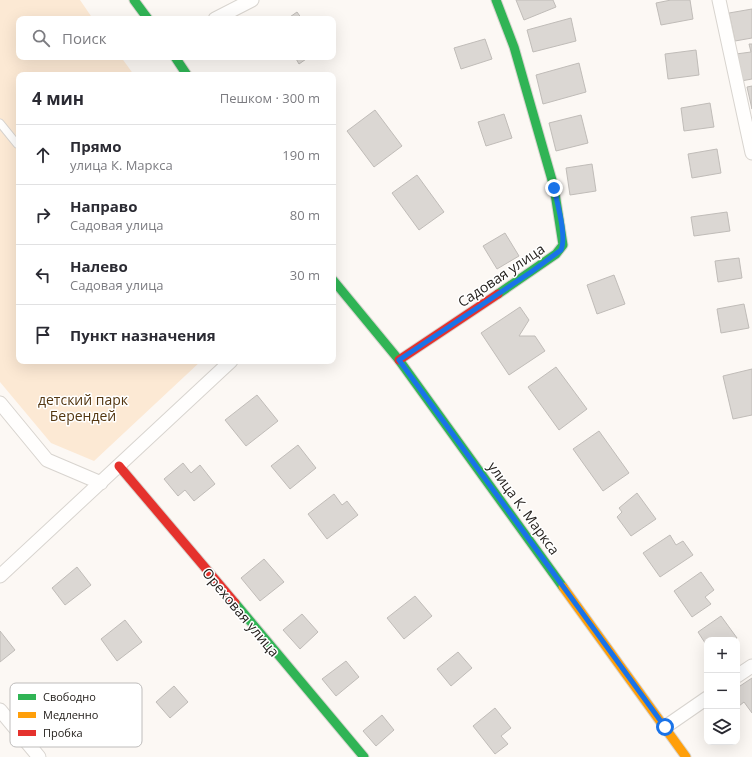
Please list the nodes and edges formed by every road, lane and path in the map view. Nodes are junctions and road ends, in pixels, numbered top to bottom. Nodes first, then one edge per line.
1 (134, 0) edge
2 (252, 0) edge
3 (496, 0) edge
4 (719, 0) edge
5 (146, 16) edge
6 (221, 16) edge
7 (177, 60) edge
8 (186, 72) edge
9 (0, 123) edge
10 (16, 143) edge
11 (752, 153) edge
12 (336, 284) edge
13 (399, 360) junction
14 (228, 364) edge
15 (0, 403) edge
16 (119, 466) junction
17 (101, 483) junction
18 (0, 576) edge
19 (752, 666) edge
20 (740, 674) edge
21 (704, 700) edge
22 (0, 710) edge
23 (10, 722) edge
24 (665, 727) junction
25 (31, 747) edge
26 (39, 757) edge
27 (364, 757) edge
28 (686, 757) edge

1 - 5 street
2 - 6 street
3 - 13 street, Садовая улица
4 - 11 street
7 - 8 street
9 - 10 lane
12 - 13 street, улица К. Маркса
13 - 24 street, улица К. Маркса
14 - 16 street
15 - 17 street
16 - 17 street
16 - 27 street, Ореховая улица
17 - 18 street
19 - 20 street
21 - 24 street
22 - 23 street
24 - 28 street, улица К. Маркса
25 - 26 street

